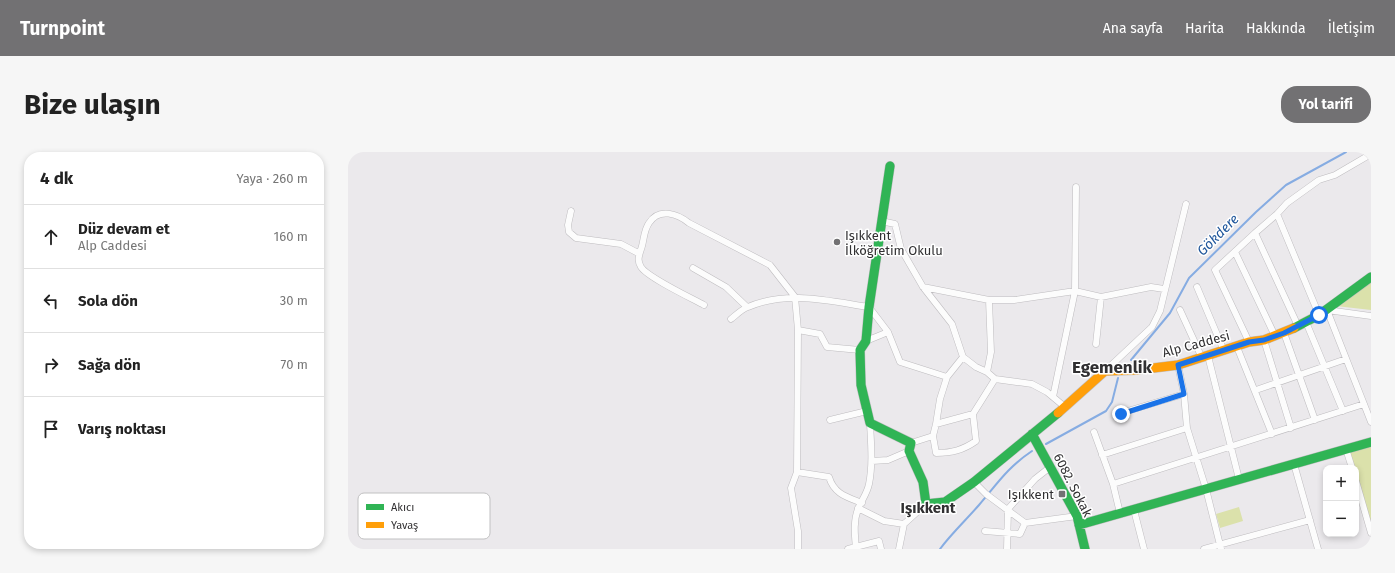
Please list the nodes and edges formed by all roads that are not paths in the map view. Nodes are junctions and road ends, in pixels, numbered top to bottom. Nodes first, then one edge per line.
1 (1371, 154) edge
2 (890, 166) dead end
3 (1076, 187) dead end
4 (1186, 204) dead end
5 (571, 211) dead end
6 (1278, 214) junction
7 (882, 221) junction
8 (1255, 233) junction
9 (1234, 252) junction
10 (638, 253) junction
11 (692, 268) dead end
12 (1371, 277) edge
13 (923, 287) junction
14 (1197, 287) dead end
15 (1164, 289) junction
16 (1076, 292) junction
17 (795, 297) junction
18 (1101, 297) junction
19 (989, 300) junction
20 (704, 305) dead end
21 (747, 307) junction
22 (869, 307) junction
23 (1180, 310) dead end
24 (1323, 312) junction
25 (1371, 316) edge
26 (730, 319) dead end
27 (1302, 324) junction
28 (798, 330) junction
29 (888, 332) junction
30 (1284, 333) junction
31 (1275, 336) junction
32 (1264, 340) junction
33 (866, 341) junction
34 (1249, 342) junction
35 (1096, 344) dead end
36 (1237, 347) junction
37 (860, 350) junction
38 (1224, 351) junction
39 (963, 357) junction
40 (1205, 357) junction
41 (1346, 359) junction
42 (1178, 365) junction
43 (1325, 367) junction
44 (1105, 371) junction
45 (987, 372) junction
46 (1300, 376) junction
47 (947, 377) junction
48 (995, 378) junction
49 (1276, 383) junction
50 (1256, 390) junction
51 (1184, 394) junction
52 (1053, 398) junction
53 (1364, 404) junction
54 (1064, 407) junction
55 (867, 411) junction
56 (1343, 411) junction
57 (973, 414) junction
58 (1121, 414) dead end
59 (830, 420) dead end
60 (1315, 420) junction
61 (1371, 422) edge
62 (870, 423) junction
63 (936, 424) junction
64 (1187, 428) junction
65 (1291, 428) junction
66 (1094, 432) dead end
67 (1032, 434) junction
68 (1272, 434) junction
69 (933, 436) junction
70 (1371, 442) edge
71 (910, 447) junction
72 (1230, 448) junction
73 (1346, 449) junction
74 (1102, 455) junction
75 (1198, 457) junction
76 (872, 460) junction
77 (1294, 464) junction
78 (1351, 465) edge
79 (1049, 468) junction
80 (797, 472) junction
81 (1239, 479) junction
82 (974, 482) junction
83 (1113, 484) junction
84 (1206, 489) junction
85 (1359, 491) edge
86 (862, 503) junction
87 (926, 504) junction
88 (858, 508) junction
89 (1008, 509) junction
90 (1134, 510) junction
91 (1120, 513) junction
92 (1310, 520) junction
93 (1078, 521) junction
94 (1025, 523) junction
95 (904, 524) junction
96 (985, 531) dead end
97 (1006, 532) junction
98 (1371, 533) edge
99 (1220, 547) edge
100 (856, 548) edge
101 (798, 549) edge
102 (848, 549) edge
103 (881, 549) edge
104 (899, 549) edge
105 (1007, 549) edge
106 (1085, 549) edge
107 (1144, 549) edge
108 (1204, 549) edge
109 (1318, 549) edge

1 - 6 street
2 - 7 street
3 - 16 street
4 - 15 street
5 - 10 street
6 - 8 street
6 - 24 street
7 - 13 street
7 - 22 street
8 - 9 street
8 - 27 street
9 - 31 street
9 - 34 street
10 - 17 street
10 - 20 street
11 - 21 street
12 - 24 street, Alp Caddesi
13 - 19 street
13 - 39 street
14 - 38 street
15 - 18 street
15 - 44 street
16 - 18 street
16 - 19 street
16 - 52 street
17 - 21 street
17 - 22 street
17 - 28 street
18 - 35 street
19 - 45 street
21 - 26 street
22 - 29 street
22 - 33 street
23 - 40 street
24 - 25 street
24 - 27 street, Alp Caddesi
24 - 41 street
27 - 30 street, Alp Caddesi
27 - 43 street
28 - 37 street
28 - 80 street
29 - 33 street
29 - 47 street
30 - 31 street, Alp Caddesi
30 - 46 street
31 - 32 street, Alp Caddesi
32 - 34 street, Alp Caddesi
32 - 49 street
33 - 37 street
34 - 36 street, Alp Caddesi
36 - 38 street, Alp Caddesi
36 - 50 street
37 - 55 street
38 - 40 street, Alp Caddesi
39 - 45 street
39 - 47 street
40 - 42 street, Alp Caddesi
40 - 72 street
41 - 43 street
41 - 53 street
42 - 44 street, Alp Caddesi
42 - 51 street
43 - 46 street
43 - 56 street
44 - 54 street
45 - 48 street
46 - 49 street
46 - 60 street
47 - 63 street
48 - 52 street
48 - 57 street
49 - 50 street
49 - 65 street
50 - 68 street
51 - 58 street
51 - 64 street
52 - 54 street
53 - 56 street
53 - 61 street
54 - 67 street
55 - 59 street
55 - 62 street
56 - 60 street
57 - 63 street
57 - 69 street
60 - 65 street
62 - 71 street
62 - 76 street
63 - 69 street
64 - 74 street
64 - 75 street
65 - 68 street
66 - 74 street
67 - 79 street, 6082. Sokak
67 - 82 street
68 - 72 street
69 - 71 street
70 - 73 street
71 - 76 street
71 - 87 street
72 - 75 street
72 - 81 street
73 - 77 street
73 - 78 street
74 - 83 street
75 - 83 street
75 - 84 street
76 - 86 street
77 - 81 street
77 - 92 street
79 - 89 street
79 - 93 street, 6082. Sokak
80 - 86 street
80 - 101 street
81 - 84 street
82 - 87 street
82 - 89 street
83 - 91 street
84 - 90 street
84 - 99 street
85 - 98 street
86 - 88 street
87 - 95 street
88 - 95 street
88 - 100 street
89 - 94 street
89 - 97 street
90 - 91 street
90 - 107 street
91 - 93 street
92 - 99 street
92 - 109 street
93 - 94 street
93 - 106 street, 6082. Sokak
94 - 97 street
95 - 104 street
96 - 97 street
97 - 105 street
99 - 108 street
100 - 102 street
100 - 103 street

